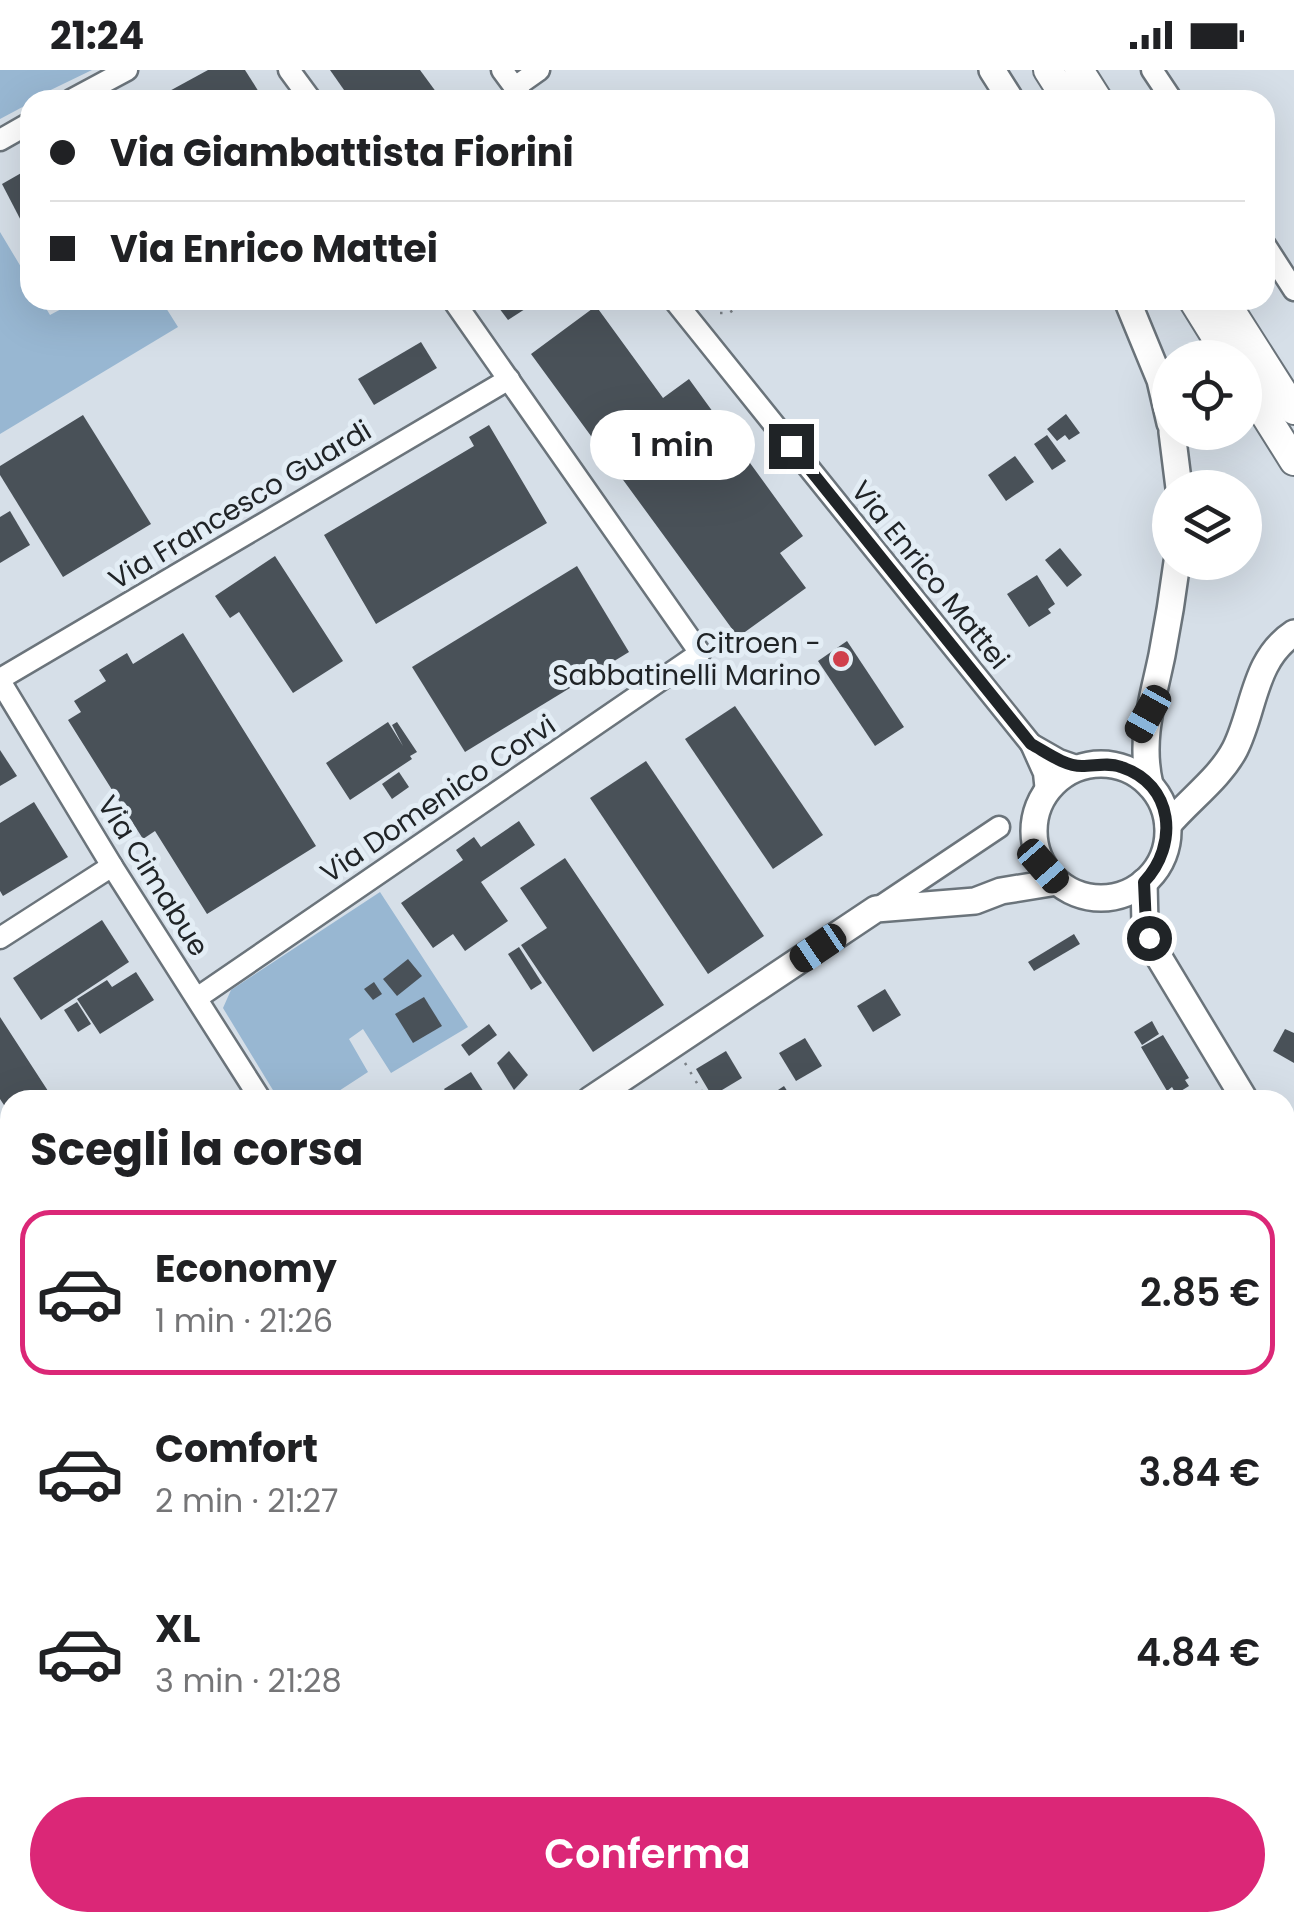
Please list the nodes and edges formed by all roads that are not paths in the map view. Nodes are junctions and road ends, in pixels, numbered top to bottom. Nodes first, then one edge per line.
1 (127, 70) edge
2 (539, 70) edge
3 (104, 90) edge
4 (523, 90) edge
5 (1275, 261) edge
6 (1294, 290) edge
7 (459, 310) edge
8 (682, 310) edge
9 (1131, 310) edge
10 (1198, 310) edge
11 (1230, 310) edge
12 (1218, 340) edge
13 (1152, 361) edge
14 (509, 379) junction
15 (1294, 410) edge
16 (1262, 411) edge
17 (1294, 462) edge
18 (1174, 580) edge
19 (1294, 633) edge
20 (0, 680) edge
21 (1148, 714) junction
22 (1031, 744) junction
23 (1089, 765) junction
24 (1206, 783) junction
25 (1154, 790) junction
26 (1046, 792) junction
27 (1168, 825) junction
28 (998, 827) dead end
29 (1035, 846) junction
30 (112, 866) junction
31 (1057, 882) junction
32 (1144, 882) junction
33 (1002, 891) junction
34 (1112, 897) junction
35 (876, 910) junction
36 (1146, 926) junction
37 (0, 938) edge
38 (197, 998) junction
39 (255, 1090) edge
40 (605, 1090) edge
41 (1240, 1090) edge

1 - 3 street
2 - 4 street
5 - 6 street
7 - 14 street, Via Domenico Corvi
8 - 22 street, Via Enrico Mattei
9 - 13 main road
10 - 12 highway
11 - 15 highway
14 - 20 street, Via Francesco Guardi
14 - 38 street, Via Domenico Corvi
16 - 17 highway
18 - 21 main road
19 - 24 main road
20 - 30 street, Via Cimabue
21 - 23 main road
21 - 25 main road
22 - 23 street, Via Enrico Mattei
22 - 26 street, Via Enrico Mattei
23 - 25 main road
23 - 26 main road
24 - 25 main road
24 - 27 main road
25 - 27 main road
26 - 29 main road
27 - 32 main road
28 - 35 street
29 - 31 main road
29 - 33 main road
30 - 37 street
30 - 38 street, Via Cimabue
31 - 33 main road
31 - 34 main road
32 - 34 main road
32 - 36 main road
33 - 35 main road
34 - 36 main road
35 - 40 main road
36 - 41 main road
38 - 39 street, Via Cimabue

